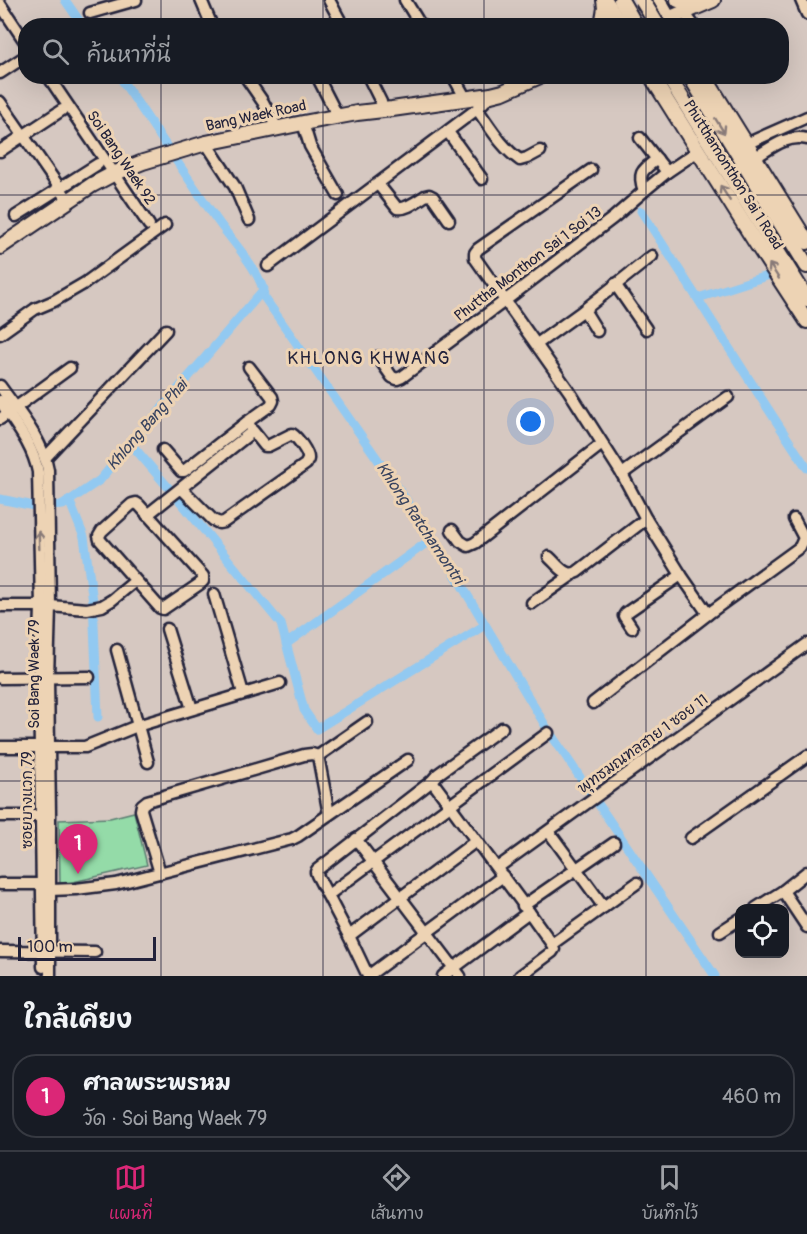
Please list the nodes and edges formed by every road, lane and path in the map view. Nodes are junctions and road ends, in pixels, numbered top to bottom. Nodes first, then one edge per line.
1 (136, 0) edge
2 (201, 0) edge
3 (329, 0) edge
4 (405, 0) edge
5 (605, 0) edge
6 (621, 0) edge
7 (642, 0) edge
8 (657, 0) edge
9 (801, 0) edge
10 (710, 1) edge
11 (0, 4) edge
12 (681, 6) edge
13 (90, 13) dead end
14 (807, 14) edge
15 (209, 18) edge
16 (339, 18) edge
17 (416, 18) edge
18 (603, 18) edge
19 (616, 18) edge
20 (631, 18) edge
21 (661, 18) edge
22 (664, 18) edge
23 (670, 18) edge
24 (18, 31) edge
25 (18, 61) edge
26 (0, 73) edge
27 (53, 84) edge
28 (251, 84) edge
29 (321, 84) edge
30 (372, 84) edge
31 (458, 84) edge
32 (522, 84) edge
33 (657, 84) edge
34 (673, 84) edge
35 (695, 84) edge
36 (708, 84) edge
37 (491, 95) junction
38 (466, 99) junction
39 (0, 102) edge
40 (477, 109) junction
41 (62, 110) dead end
42 (382, 110) junction
43 (338, 117) junction
44 (807, 117) edge
45 (303, 123) junction
46 (277, 128) junction
47 (448, 132) junction
48 (23, 135) junction
49 (640, 138) dead end
50 (807, 139) edge
51 (746, 144) junction
52 (201, 145) junction
53 (0, 151) edge
54 (540, 151) dead end
55 (698, 151) junction
56 (754, 158) junction
57 (657, 159) junction
58 (98, 164) dead end
59 (591, 170) dead end
60 (667, 172) junction
61 (113, 174) junction
62 (482, 180) dead end
63 (378, 184) junction
64 (59, 188) junction
65 (644, 191) junction
66 (338, 195) dead end
67 (68, 200) junction
68 (16, 216) dead end
69 (249, 220) dead end
70 (449, 220) dead end
71 (149, 225) dead end
72 (165, 225) dead end
73 (807, 242) edge
74 (0, 246) edge
75 (652, 256) dead end
76 (268, 266) dead end
77 (807, 266) edge
78 (615, 284) junction
79 (807, 299) edge
80 (506, 300) junction
81 (584, 310) junction
82 (807, 321) edge
83 (646, 329) dead end
84 (166, 330) dead end
85 (597, 332) dead end
86 (0, 334) edge
87 (537, 345) junction
88 (378, 357) dead end
89 (249, 367) dead end
90 (70, 368) dead end
91 (0, 386) edge
92 (728, 397) dead end
93 (0, 402) edge
94 (8, 413) edge
95 (250, 427) junction
96 (602, 444) junction
97 (164, 450) dead end
98 (45, 458) junction
99 (622, 474) junction
100 (177, 492) junction
101 (43, 500) junction
102 (147, 515) junction
103 (646, 519) junction
104 (794, 519) dead end
105 (452, 530) dead end
106 (549, 556) dead end
107 (572, 575) junction
108 (681, 575) junction
109 (135, 581) junction
110 (214, 594) dead end
111 (532, 603) dead end
112 (0, 606) edge
113 (45, 606) junction
114 (708, 615) junction
115 (632, 628) dead end
116 (167, 629) dead end
117 (807, 644) edge
118 (117, 650) dead end
119 (89, 677) dead end
120 (0, 678) edge
121 (44, 678) junction
122 (280, 683) dead end
123 (243, 693) junction
124 (593, 703) dead end
125 (192, 710) junction
126 (367, 722) dead end
127 (137, 726) junction
128 (502, 728) dead end
129 (548, 733) dead end
130 (0, 747) edge
131 (45, 748) junction
132 (318, 756) junction
133 (807, 756) edge
134 (408, 760) dead end
135 (148, 762) dead end
136 (432, 781) junction
137 (449, 806) junction
138 (329, 814) junction
139 (0, 816) edge
140 (46, 816) junction
141 (549, 832) junction
142 (691, 838) dead end
143 (356, 839) junction
144 (476, 842) junction
145 (614, 843) dead end
146 (373, 862) junction
147 (576, 869) junction
148 (500, 872) junction
149 (807, 872) edge
150 (160, 873) junction
151 (0, 884) edge
152 (637, 884) dead end
153 (47, 886) junction
154 (783, 891) junction
155 (328, 896) junction
156 (401, 897) junction
157 (764, 904) edge
158 (604, 907) junction
159 (526, 909) junction
160 (735, 922) edge
161 (807, 927) edge
162 (720, 932) dead end
163 (427, 933) junction
164 (350, 936) junction
165 (552, 944) junction
166 (0, 951) edge
167 (47, 951) junction
168 (94, 952) dead end
169 (457, 972) edge
170 (43, 976) edge
171 (50, 976) edge
172 (368, 976) edge
173 (443, 976) edge
174 (520, 976) edge

1 - 13 street
2 - 15 street
3 - 16 street
4 - 17 street
5 - 18 main road
5 - 19 main road
6 - 20 main road
7 - 21 main road, bridge
8 - 22 main road
9 - 14 street
10 - 12 main road
11 - 24 street
12 - 23 main road
25 - 26 street
27 - 61 street, Soi Bang Waek 92
28 - 46 street
29 - 43 street
30 - 42 street
31 - 38 street
32 - 37 main road, Bang Waek Road
33 - 55 main road, Phutthamonthon Sai 1 Road
34 - 79 main road, Phutthamonthon Sai 1 Road
35 -> 77 main road, Phutthamonthon Sai 1 Road
36 - 51 main road, Phutthamonthon Sai 1 Road
37 - 38 main road, Bang Waek Road
37 - 40 street
38 - 42 main road, Bang Waek Road
39 - 48 street
40 - 47 street
40 - 54 street
41 - 48 street
42 - 43 main road, Bang Waek Road
43 - 45 main road, Bang Waek Road
44 - 51 street
45 - 46 main road, Bang Waek Road
45 - 66 street
46 - 52 main road, Bang Waek Road
47 - 62 street
47 - 63 street
48 - 53 street
48 - 64 street
49 - 57 street
50 - 56 street
51 - 56 main road, Phutthamonthon Sai 1 Road
52 - 61 main road, Bang Waek Road
52 - 69 street
55 - 60 street, Phuttha Monthon Sai 1 Soi 13
82 -> 55 main road, Phutthamonthon Sai 1 Road
56 - 73 main road, Phutthamonthon Sai 1 Road
57 - 60 street
57 - 65 street
58 - 64 street
59 - 80 street
60 - 65 street, Phuttha Monthon Sai 1 Soi 13
61 - 67 main road, Bang Waek Road
61 - 71 street, Soi Bang Waek 92
63 - 70 street
63 - 76 street
64 - 67 street
64 - 68 street
65 - 80 street, Phuttha Monthon Sai 1 Soi 13
67 - 74 main road, Bang Waek Road
72 - 86 street
75 - 78 street
78 - 81 street
78 - 83 street
80 - 87 street
80 - 88 street, Phuttha Monthon Sai 1 Soi 13
81 - 85 street
81 - 87 street
84 - 98 street
87 - 96 street
89 - 95 street
90 - 94 street
91 - 94 street
92 - 99 street
93 - 94 street
94 - 98 street
94 - 101 street
95 - 97 street
95 - 100 street
95 - 100 street
96 - 99 street
96 - 105 street
98 - 101 street
99 - 103 street
100 - 102 street
101 - 113 street, ซอยบางแวก 79
102 - 109 street
102 - 109 street
103 - 107 street
103 - 108 street
104 - 114 street
106 - 107 street
107 - 111 street
108 - 114 street
108 - 115 street
109 - 113 street
110 - 123 street
112 - 113 street
113 - 121 street, ซอยบางแวก 79
114 - 124 street
116 - 125 street
117 - 141 street, พุทธมณฑลสาย 1 ซอย 11
118 - 127 street
119 - 121 street
120 - 121 street
121 - 131 street, ซอยบางแวก 79
122 - 123 street
123 - 125 street
125 - 127 street
126 - 132 street
127 - 131 street
127 - 135 street
128 - 136 street
129 - 137 street
130 - 131 street
131 - 140 street, ซอยบางแวก 79
132 - 138 street
132 - 150 street
133 - 142 street
134 - 138 street
136 - 137 street
136 - 143 street
137 - 144 street
137 - 146 street
138 - 150 street
139 - 140 street
140 - 153 street, ซอยบางแวก 79
141 - 147 street
141 - 148 street, พุทธมณฑลสาย 1 ซอย 11
143 - 146 street
143 - 155 street
144 - 148 street
144 - 156 street
145 - 147 street
146 - 155 street
146 - 156 street
147 - 158 street
147 - 159 street
148 - 159 street
148 - 163 street, พุทธมณฑลสาย 1 ซอย 11
149 - 154 street
150 - 153 street
151 - 153 street
152 - 158 street
153 - 167 street, ซอยบางแวก 79
154 - 157 street
154 - 161 street
155 - 164 street
156 - 163 street
156 - 164 street
158 - 165 street
159 - 165 street
159 - 169 street
160 - 162 street
163 - 169 street
163 - 172 street, พุทธมณฑลสาย 1 ซอย 11
164 - 172 street
165 - 174 street
166 - 167 street
167 - 168 street
167 - 170 street, ซอยบางแวก 79
167 - 171 street
169 - 173 street

